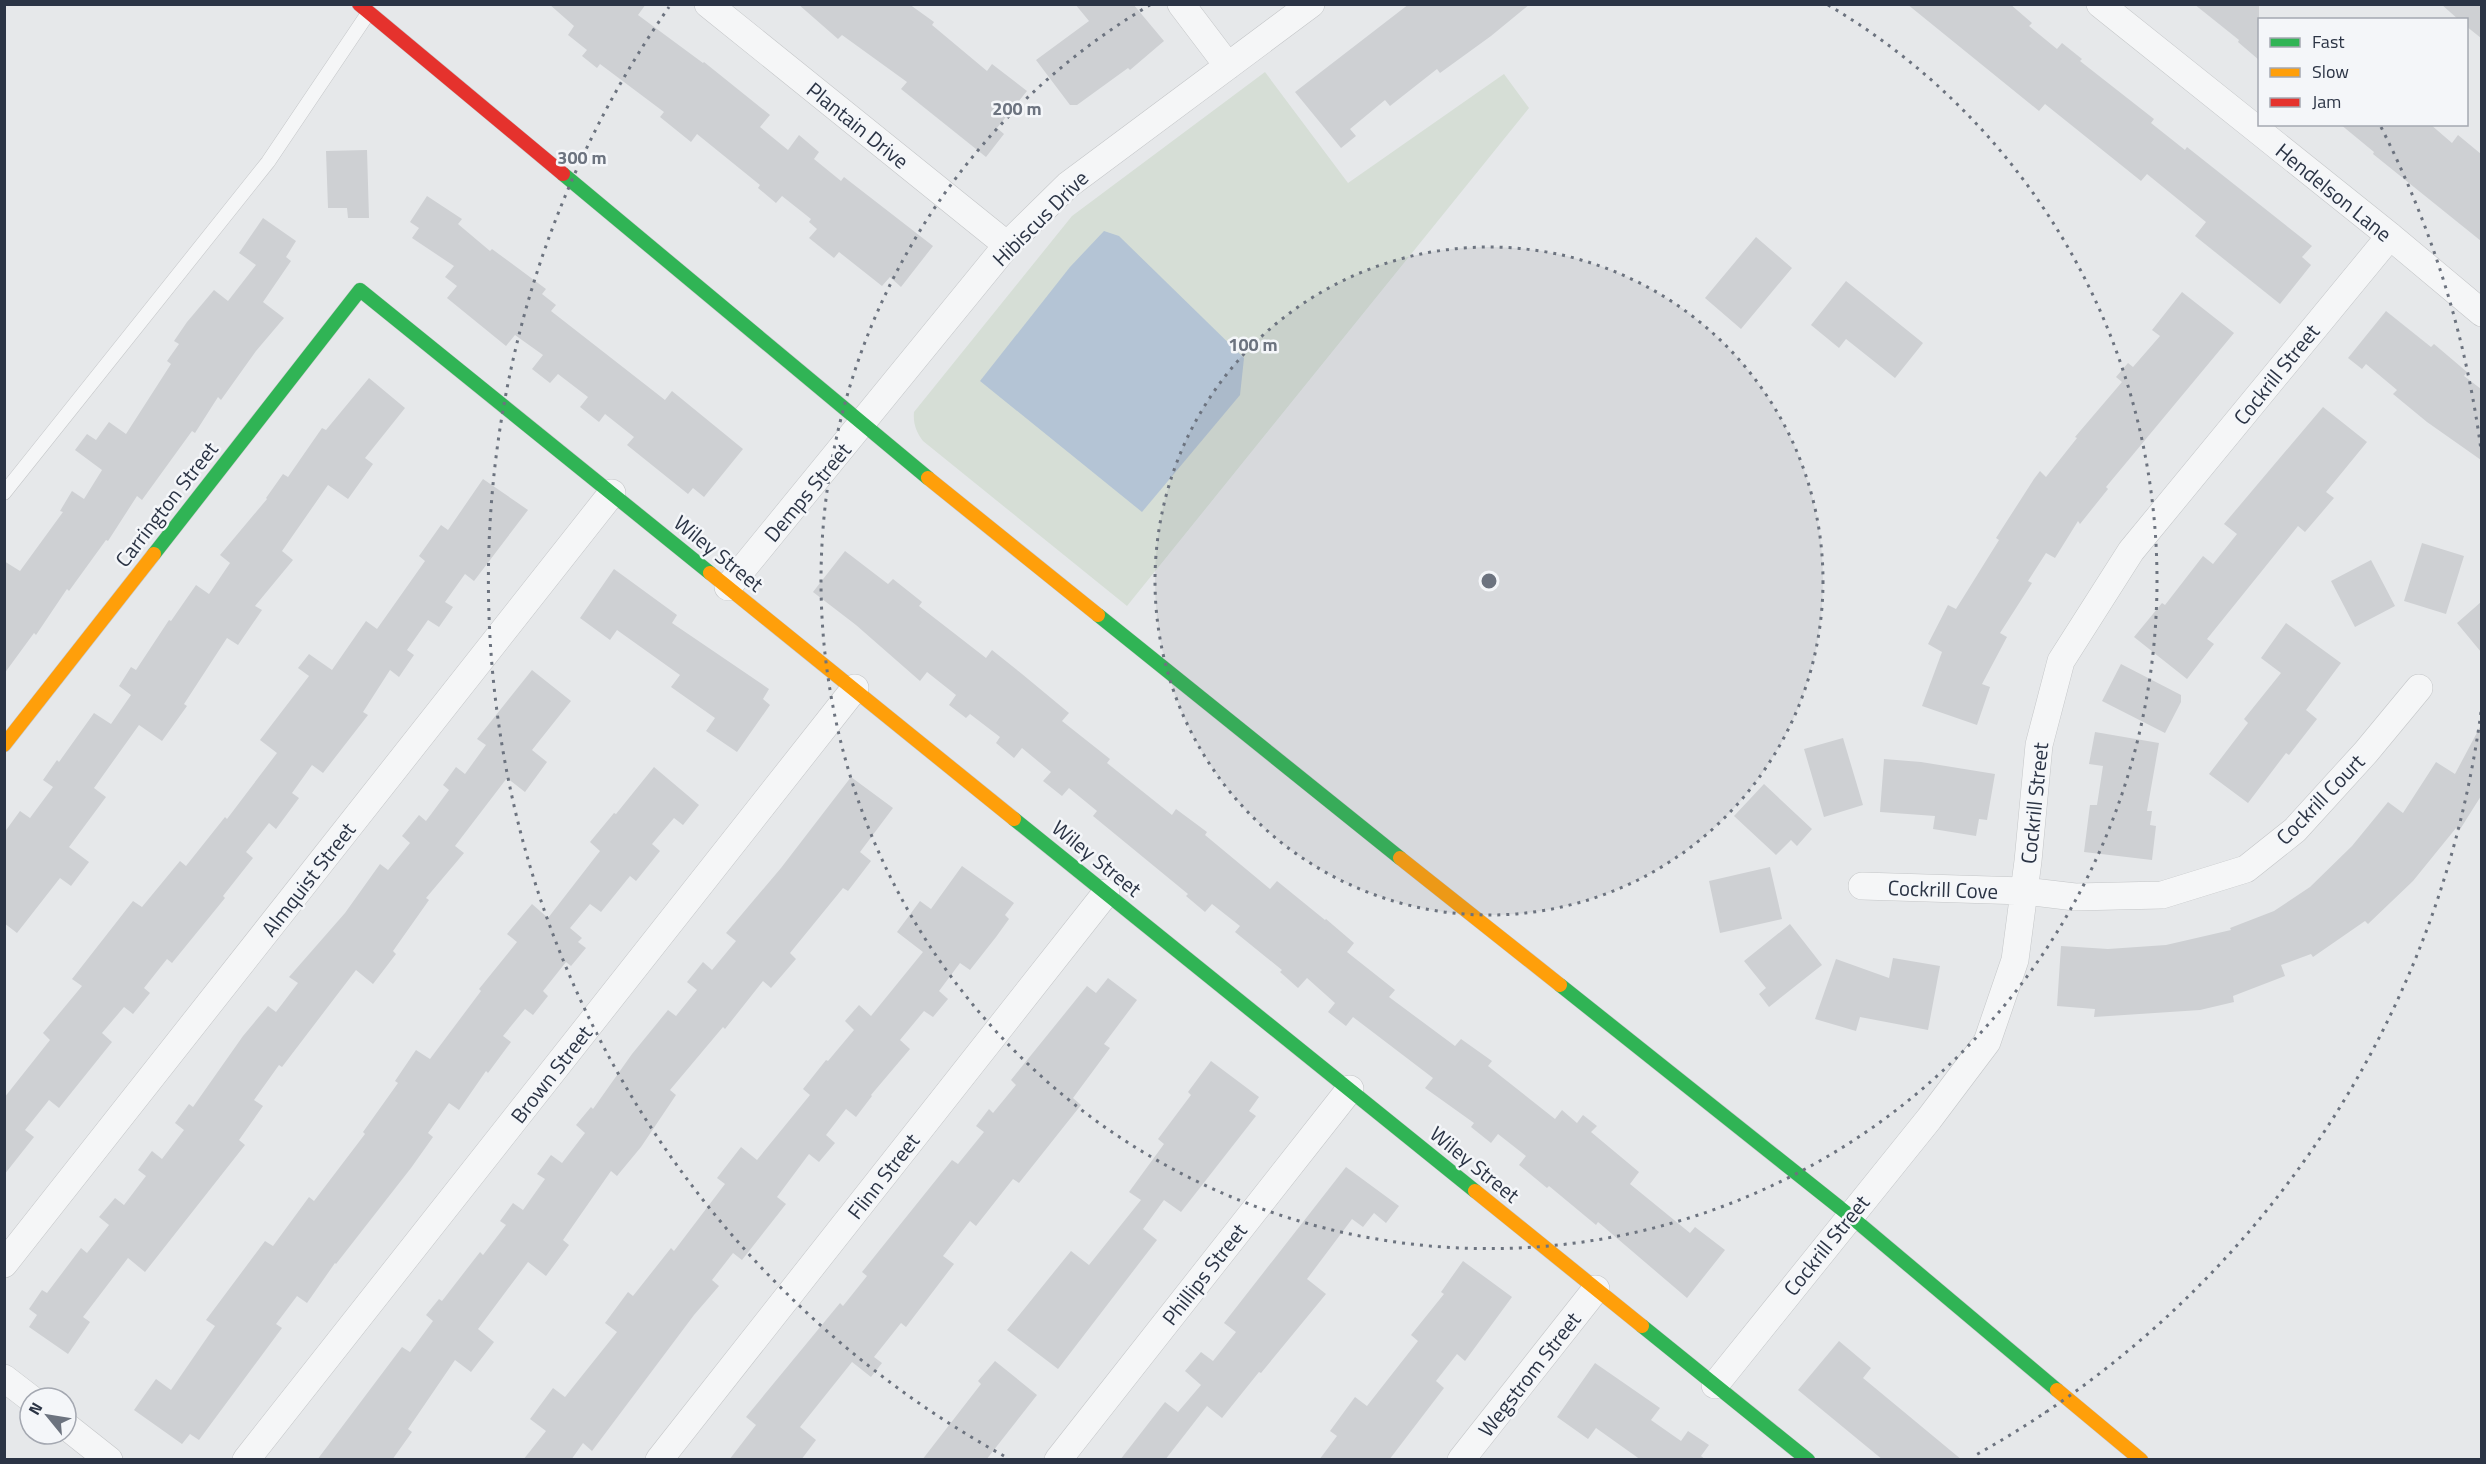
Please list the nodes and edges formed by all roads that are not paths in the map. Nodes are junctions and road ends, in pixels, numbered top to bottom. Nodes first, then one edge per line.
1 (708, 4) edge
2 (1181, 4) edge
3 (1311, 4) edge
4 (2100, 4) edge
5 (364, 8) edge
6 (1228, 66) junction
7 (2390, 236) junction
8 (1007, 245) junction
9 (360, 290) joint
10 (2481, 313) edge
11 (863, 425) junction
12 (4, 493) edge
13 (612, 493) junction
14 (728, 587) junction
15 (855, 688) junction
16 (2419, 688) dead end
17 (4, 745) edge
18 (1862, 886) dead end
19 (2024, 891) junction
20 (1106, 893) junction
21 (1350, 1089) junction
22 (1849, 1215) junction
23 (4, 1264) edge
24 (1596, 1289) junction
25 (4, 1378) edge
26 (1715, 1385) junction
27 (18, 1389) edge
28 (78, 1435) edge
29 (109, 1460) edge
30 (246, 1460) edge
31 (659, 1460) edge
32 (1058, 1460) edge
33 (1461, 1460) edge
34 (1808, 1460) edge
35 (2141, 1460) edge

1 - 8 street, Plantain Drive
2 - 6 street
3 - 6 street, Hibiscus Drive
4 - 7 street, Hendelson Lane
5 - 11 street
5 - 12 lane
6 - 8 street, Hibiscus Drive
7 - 10 street, Hendelson Lane
7 - 19 street, Cockrill Street
8 - 11 street, Hibiscus Drive
9 - 13 street, Wiley Street
9 - 17 street, Carrington Street
11 - 14 street, Demps Street
11 - 22 street
13 - 14 street, Wiley Street
13 - 23 street, Almquist Street
14 - 15 street, Wiley Street
15 - 20 street, Wiley Street
15 - 30 street, Brown Street
16 - 19 street, Cockrill Court
18 - 19 street, Cockrill Cove
19 - 22 street, Cockrill Street
20 - 21 street, Wiley Street
20 - 31 street, Flinn Street
21 - 24 street, Wiley Street
21 - 32 street, Phillips Street
22 - 26 street, Cockrill Street
22 - 35 street
24 - 26 street, Wiley Street
24 - 33 street, Wegstrom Street
25 - 27 street
26 - 34 street, Wiley Street
28 - 29 street

